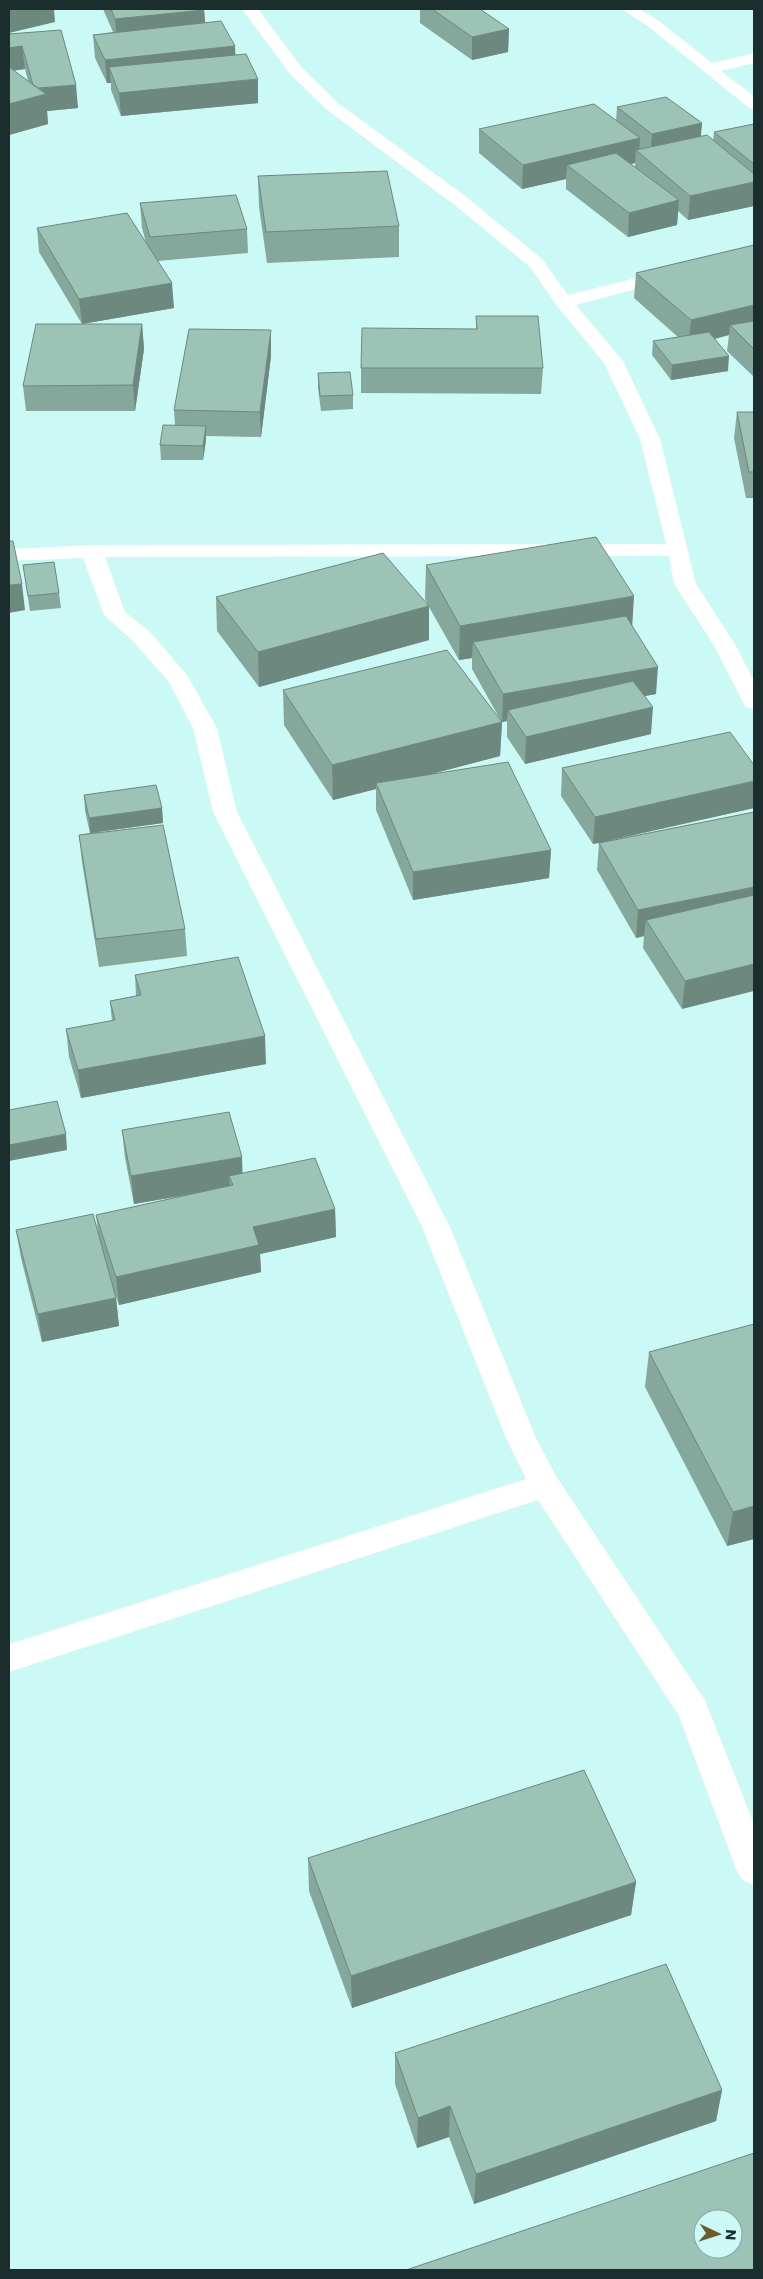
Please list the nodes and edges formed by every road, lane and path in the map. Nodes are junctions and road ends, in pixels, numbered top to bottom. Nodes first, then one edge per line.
1 (250, 9) edge
2 (630, 9) edge
3 (754, 58) edge
4 (709, 69) junction
5 (754, 104) edge
6 (688, 270) edge
7 (564, 302) junction
8 (678, 550) junction
9 (92, 551) junction
10 (9, 555) edge
11 (754, 702) edge
12 (545, 1485) junction
13 (9, 1658) edge
14 (754, 1869) edge

1 - 7 street
2 - 4 street
3 - 4 street
4 - 5 street
6 - 7 street
7 - 8 street
8 - 9 street
8 - 11 street
9 - 10 street
9 - 12 street
12 - 13 street
12 - 14 street

